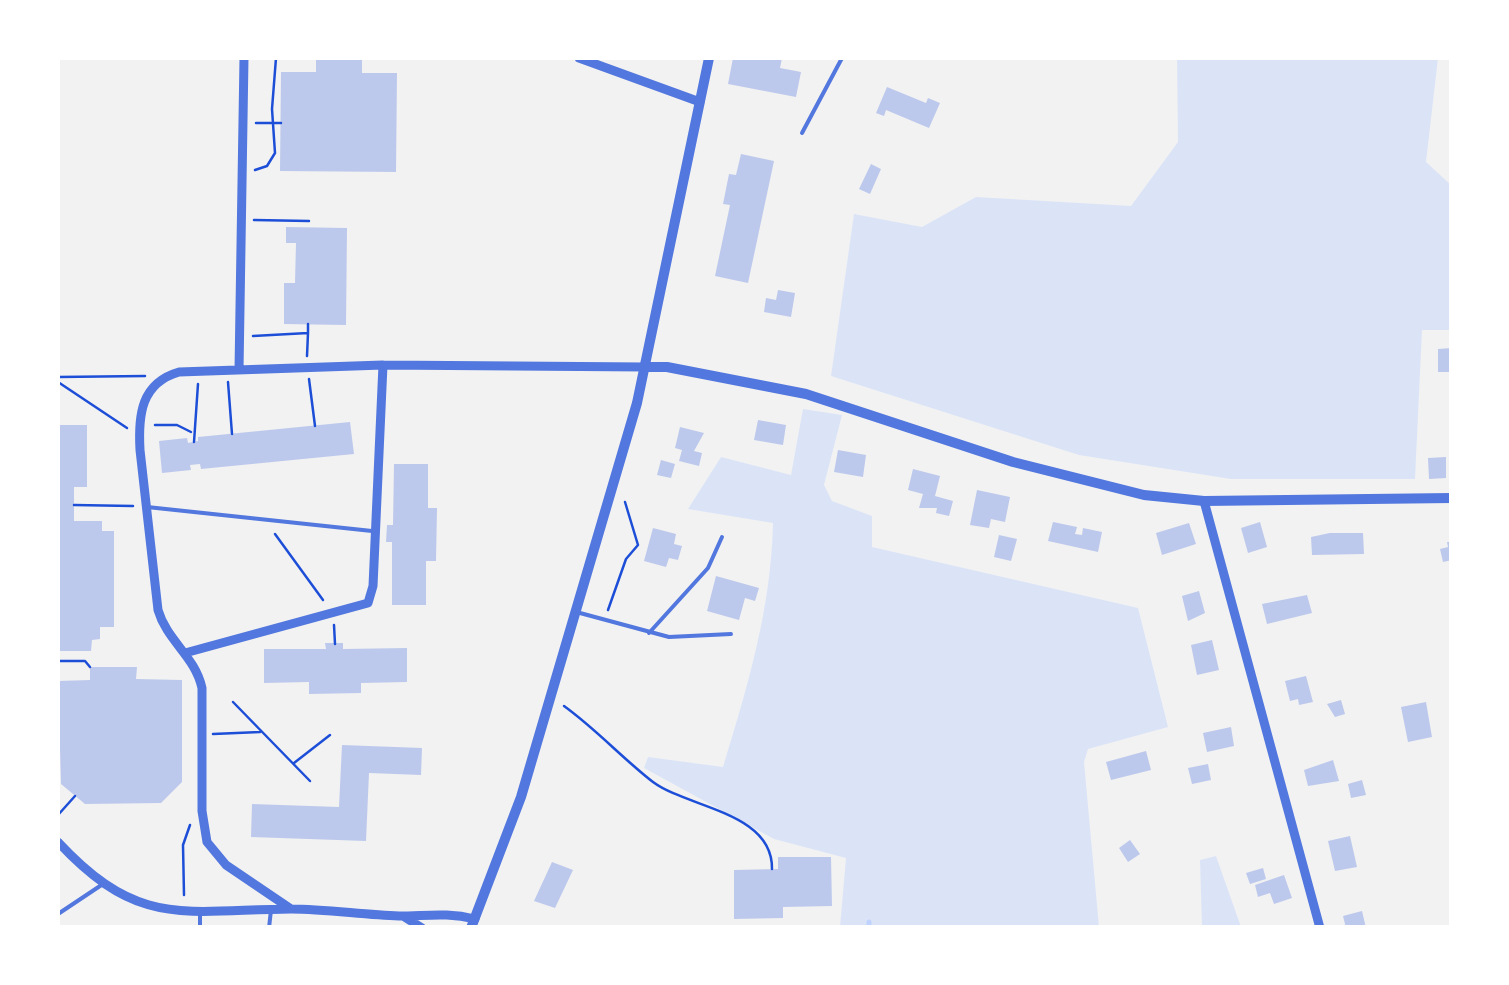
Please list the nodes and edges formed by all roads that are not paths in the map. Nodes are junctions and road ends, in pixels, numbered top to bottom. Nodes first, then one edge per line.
1 (244, 58) edge
2 (579, 58) edge
3 (710, 58) edge
4 (842, 58) edge
5 (700, 102) junction
6 (802, 132) dead end
7 (382, 365) junction
8 (645, 367) junction
9 (233, 370) junction
10 (1452, 498) edge
11 (1204, 501) junction
12 (145, 506) junction
13 (376, 531) junction
14 (722, 537) dead end
15 (578, 612) junction
16 (648, 632) junction
17 (731, 634) dead end
18 (185, 652) junction
19 (58, 842) edge
20 (103, 884) junction
21 (291, 909) junction
22 (271, 910) junction
23 (58, 914) edge
24 (200, 914) junction
25 (403, 916) junction
26 (473, 924) edge
27 (200, 928) edge
28 (268, 928) edge
29 (422, 928) edge
30 (1320, 928) edge

1 - 9 street
2 - 5 street
3 - 5 street
4 - 6 lane
5 - 8 street
7 - 8 street
7 - 9 street
7 - 13 street
8 - 11 street
8 - 15 street
9 - 12 street
10 - 11 street
11 - 30 street
12 - 13 lane
12 - 18 street
13 - 18 street
14 - 16 lane
15 - 16 lane
15 - 26 street
16 - 17 lane
18 - 21 street
19 - 20 street
20 - 23 lane
20 - 24 street
21 - 22 street
21 - 25 street
22 - 24 street
22 - 28 lane
24 - 27 lane
25 - 26 street
25 - 29 street

